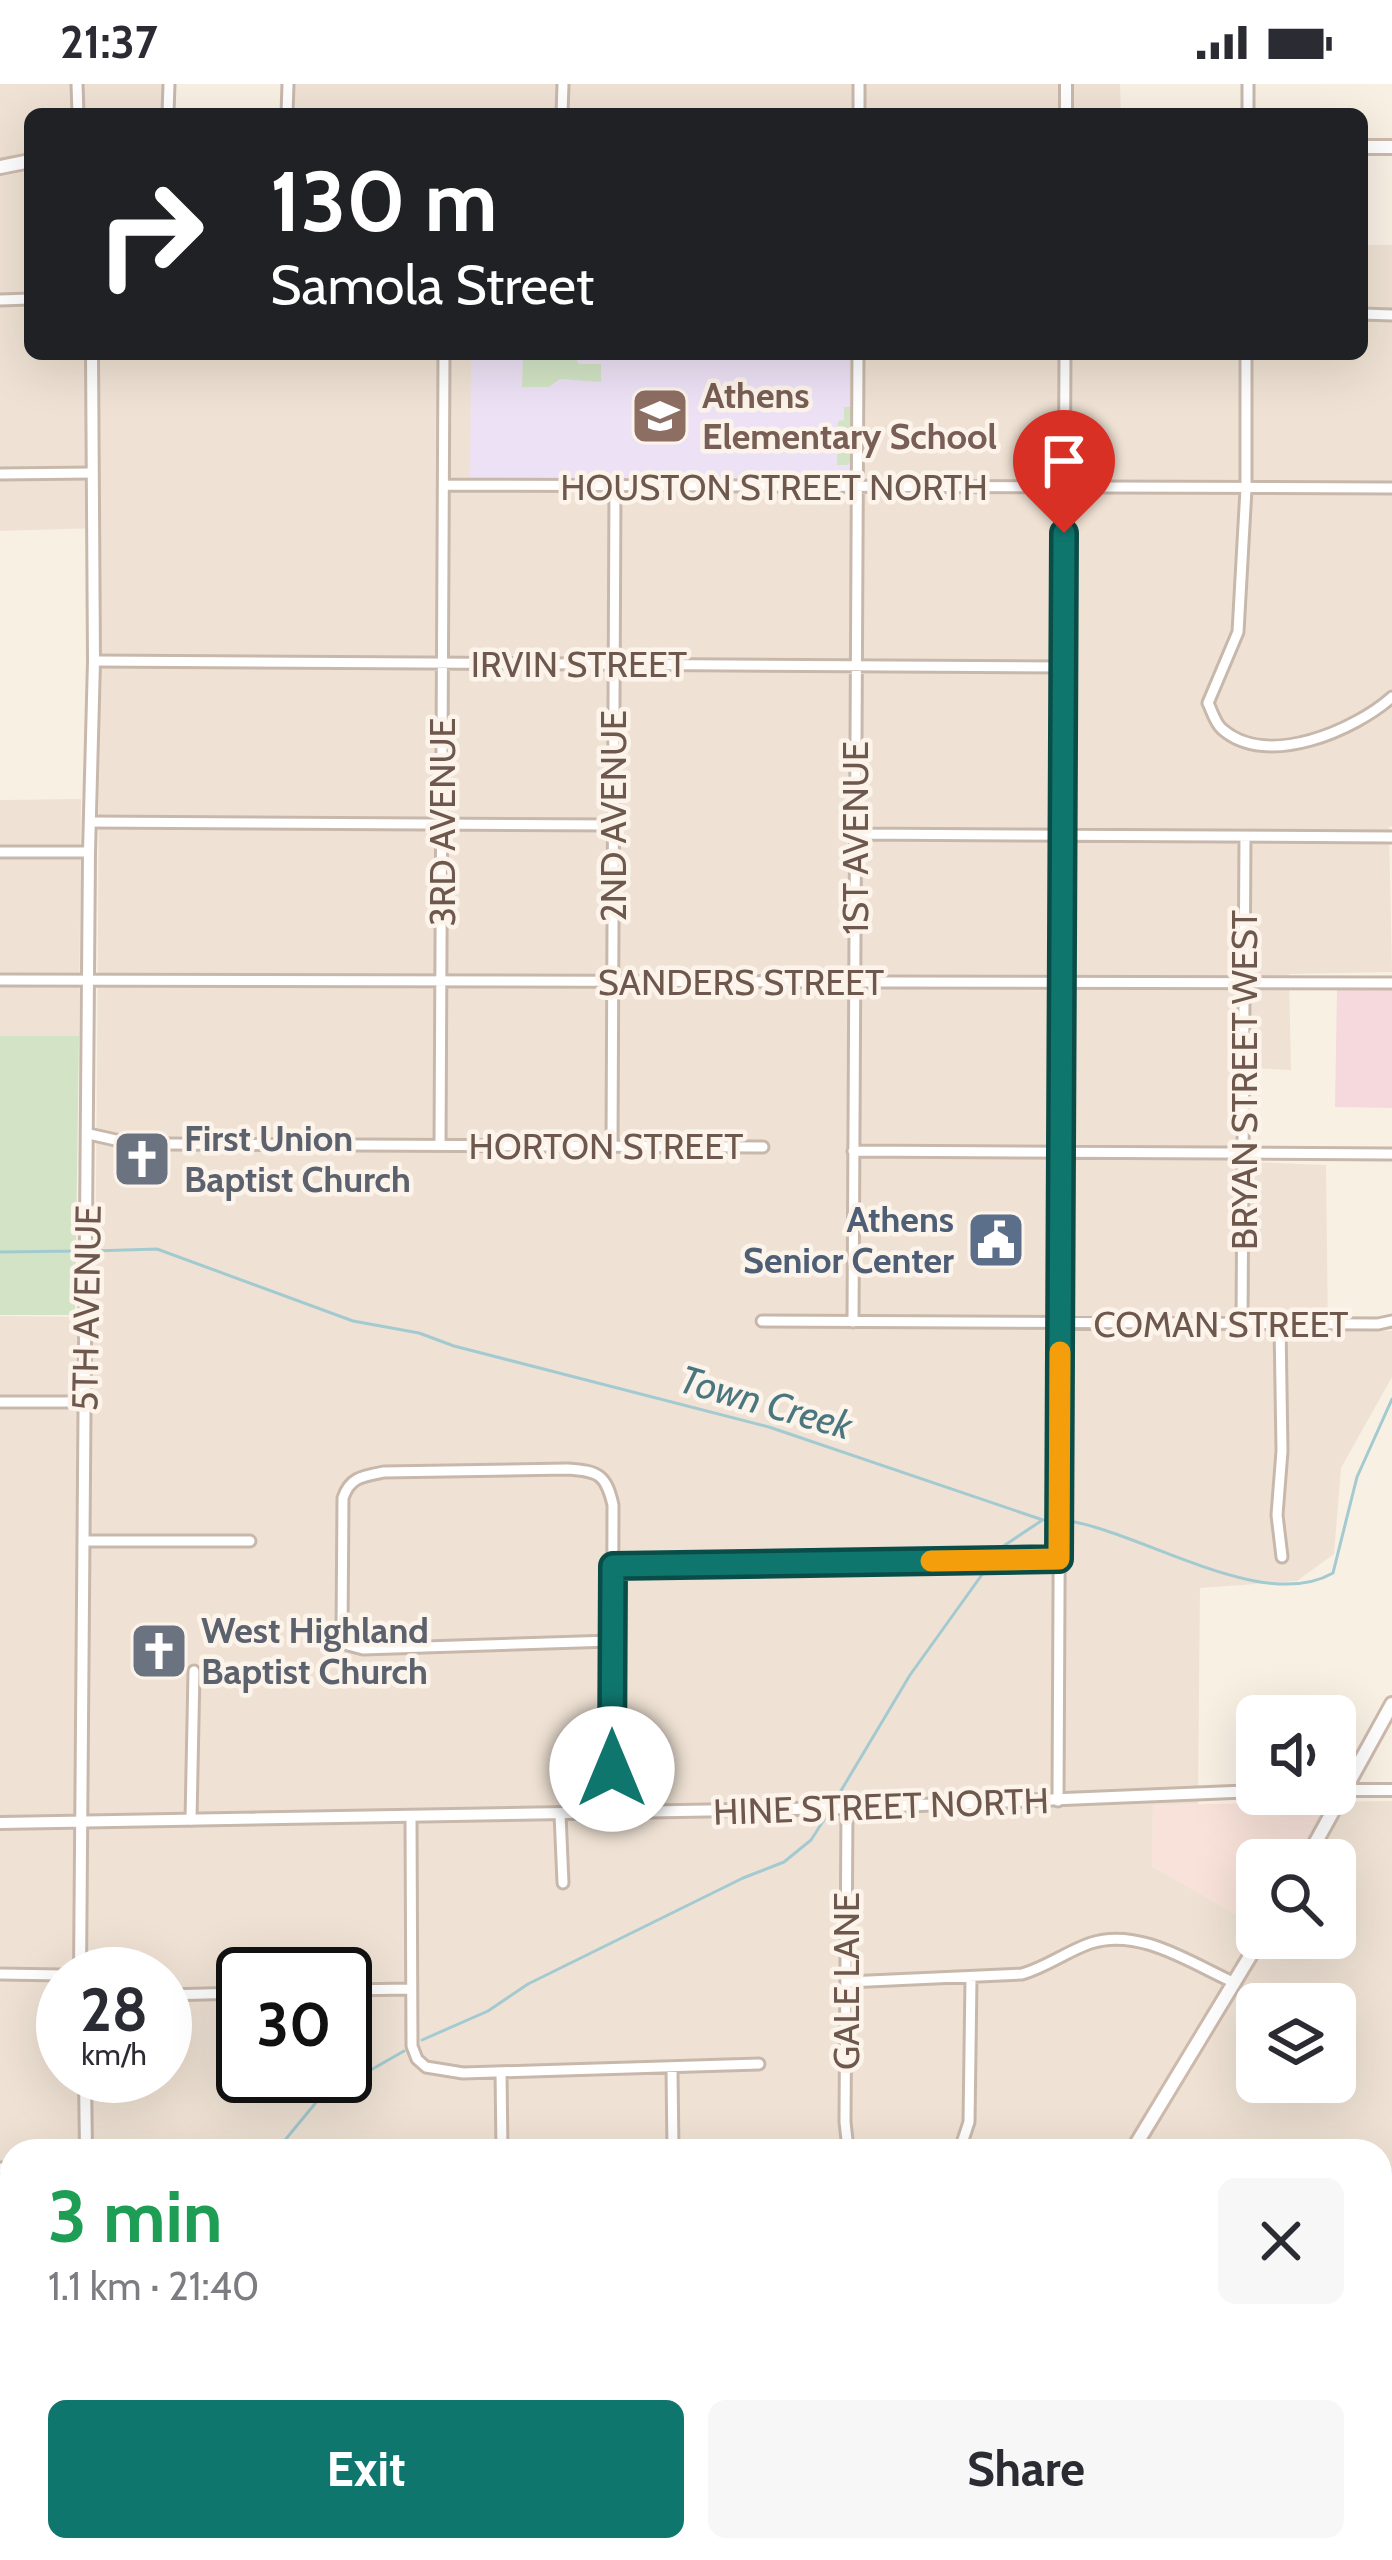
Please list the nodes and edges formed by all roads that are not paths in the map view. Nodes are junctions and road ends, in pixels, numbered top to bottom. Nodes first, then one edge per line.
1 (92, 360) edge
2 (444, 360) edge
3 (858, 360) edge
4 (1065, 360) edge
5 (1246, 360) edge
6 (92, 473) junction
7 (0, 474) edge
8 (443, 485) junction
9 (615, 486) junction
10 (857, 487) junction
11 (1064, 488) junction
12 (1392, 488) edge
13 (1246, 489) junction
14 (94, 662) junction
15 (442, 663) junction
16 (614, 664) junction
17 (856, 666) junction
18 (1063, 667) junction
19 (1392, 697) edge
20 (90, 822) junction
21 (442, 824) junction
22 (613, 825) junction
23 (855, 834) junction
24 (1062, 836) junction
25 (1245, 837) junction
26 (1392, 837) edge
27 (89, 851) junction
28 (0, 852) edge
29 (0, 980) edge
30 (441, 980) junction
31 (89, 981) junction
32 (613, 981) junction
33 (854, 982) junction
34 (1062, 983) junction
35 (1392, 983) edge
36 (1244, 985) junction
37 (89, 1134) junction
38 (440, 1145) junction
39 (612, 1146) junction
40 (763, 1147) dead end
41 (854, 1151) junction
42 (1061, 1152) junction
43 (1243, 1153) junction
44 (1392, 1154) edge
45 (762, 1321) dead end
46 (1392, 1321) edge
47 (853, 1322) junction
48 (1060, 1323) junction
49 (1243, 1324) junction
50 (1280, 1324) junction
51 (0, 1402) edge
52 (83, 1402) junction
53 (84, 1541) junction
54 (250, 1541) dead end
55 (1282, 1557) dead end
56 (1059, 1559) junction
57 (613, 1566) junction
58 (612, 1641) junction
59 (194, 1671) dead end
60 (1392, 1704) edge
61 (1356, 1765) edge
62 (1356, 1790) edge
63 (1392, 1790) edge
64 (1236, 1792) edge
65 (1058, 1801) junction
66 (847, 1808) junction
67 (612, 1812) junction
68 (560, 1814) junction
69 (411, 1818) junction
70 (191, 1820) junction
71 (81, 1822) junction
72 (0, 1823) edge
73 (563, 1883) dead end
74 (80, 1947) edge
75 (1249, 1959) edge
76 (0, 1974) edge
77 (36, 1975) edge
78 (971, 1979) junction
79 (847, 1982) junction
80 (1235, 1983) junction
81 (412, 1989) junction
82 (372, 1990) edge
83 (759, 2064) dead end
84 (672, 2070) junction
85 (501, 2072) junction
86 (85, 2103) edge
87 (86, 2139) edge
88 (502, 2139) edge
89 (673, 2139) edge
90 (847, 2139) edge
91 (964, 2139) edge
92 (1139, 2139) edge

1 - 6 street, 5TH AVENUE
2 - 8 street, 3RD AVENUE
3 - 10 street, 1ST AVENUE
4 - 11 street
5 - 13 street
6 - 7 street
6 - 14 street, 5TH AVENUE
8 - 9 street, HOUSTON STREET NORTH
8 - 15 street, 3RD AVENUE
9 - 10 street, HOUSTON STREET NORTH
9 - 16 street, 2ND AVENUE
10 - 11 street, HOUSTON STREET NORTH
10 - 17 street, 1ST AVENUE
11 - 13 street, HOUSTON STREET NORTH
11 - 18 street
12 - 13 street, HOUSTON STREET NORTH
13 - 19 street
14 - 15 street, IRVIN STREET
14 - 20 street, 5TH AVENUE
15 - 16 street, IRVIN STREET
15 - 21 street, 3RD AVENUE
16 - 17 street, IRVIN STREET
16 - 22 street, 2ND AVENUE
17 - 18 street, IRVIN STREET
17 - 23 street, 1ST AVENUE
18 - 24 street
20 - 21 street
20 - 27 street, 5TH AVENUE
21 - 22 street
21 - 30 street, 3RD AVENUE
22 - 32 street, 2ND AVENUE
23 - 24 street
23 - 33 street, 1ST AVENUE
24 - 25 street
24 - 34 street
25 - 26 street
25 - 36 street, BRYAN STREET WEST
27 - 28 street
27 - 31 street, 5TH AVENUE
29 - 31 street, SANDERS STREET
30 - 31 street, SANDERS STREET
30 - 32 street, SANDERS STREET
30 - 38 street, 3RD AVENUE
31 - 37 street, 5TH AVENUE
32 - 33 street, SANDERS STREET
32 - 39 street, 2ND AVENUE
33 - 34 street, SANDERS STREET
33 - 41 street, 1ST AVENUE
34 - 36 street, SANDERS STREET
34 - 42 street
35 - 36 street, SANDERS STREET
36 - 43 street, BRYAN STREET WEST
37 - 38 street, HORTON STREET
37 - 52 street, 5TH AVENUE
38 - 39 street, HORTON STREET
39 - 40 street, HORTON STREET
41 - 42 street
41 - 47 street, 1ST AVENUE
42 - 43 street
42 - 48 street
43 - 44 street
43 - 49 street, BRYAN STREET WEST
45 - 47 street, COMAN STREET
46 - 50 street, COMAN STREET
47 - 48 street, COMAN STREET
48 - 49 street, COMAN STREET
48 - 56 street
49 - 50 street, COMAN STREET
50 - 55 street
51 - 52 street
52 - 53 street, 5TH AVENUE
53 - 54 street
53 - 71 street, 5TH AVENUE
56 - 57 street
56 - 65 street
57 - 58 street
57 - 58 street
58 - 67 street
59 - 70 street
60 - 61 main road
62 - 63 street
64 - 65 street, HINE STREET NORTH
65 - 66 street, HINE STREET NORTH
66 - 67 street, HINE STREET NORTH
66 - 79 street, GALE LANE
67 - 68 street, HINE STREET NORTH
68 - 69 street, HINE STREET NORTH
68 - 73 street
69 - 70 street, HINE STREET NORTH
69 - 81 street
70 - 71 street, HINE STREET NORTH
71 - 72 street, HINE STREET NORTH
71 - 74 street, 5TH AVENUE
75 - 80 main road
76 - 77 street
78 - 79 street
78 - 80 street
78 - 91 street
79 - 90 street, GALE LANE
80 - 92 main road
81 - 82 street
81 - 85 street
83 - 84 street
84 - 85 street
84 - 89 street
85 - 88 street
86 - 87 street

